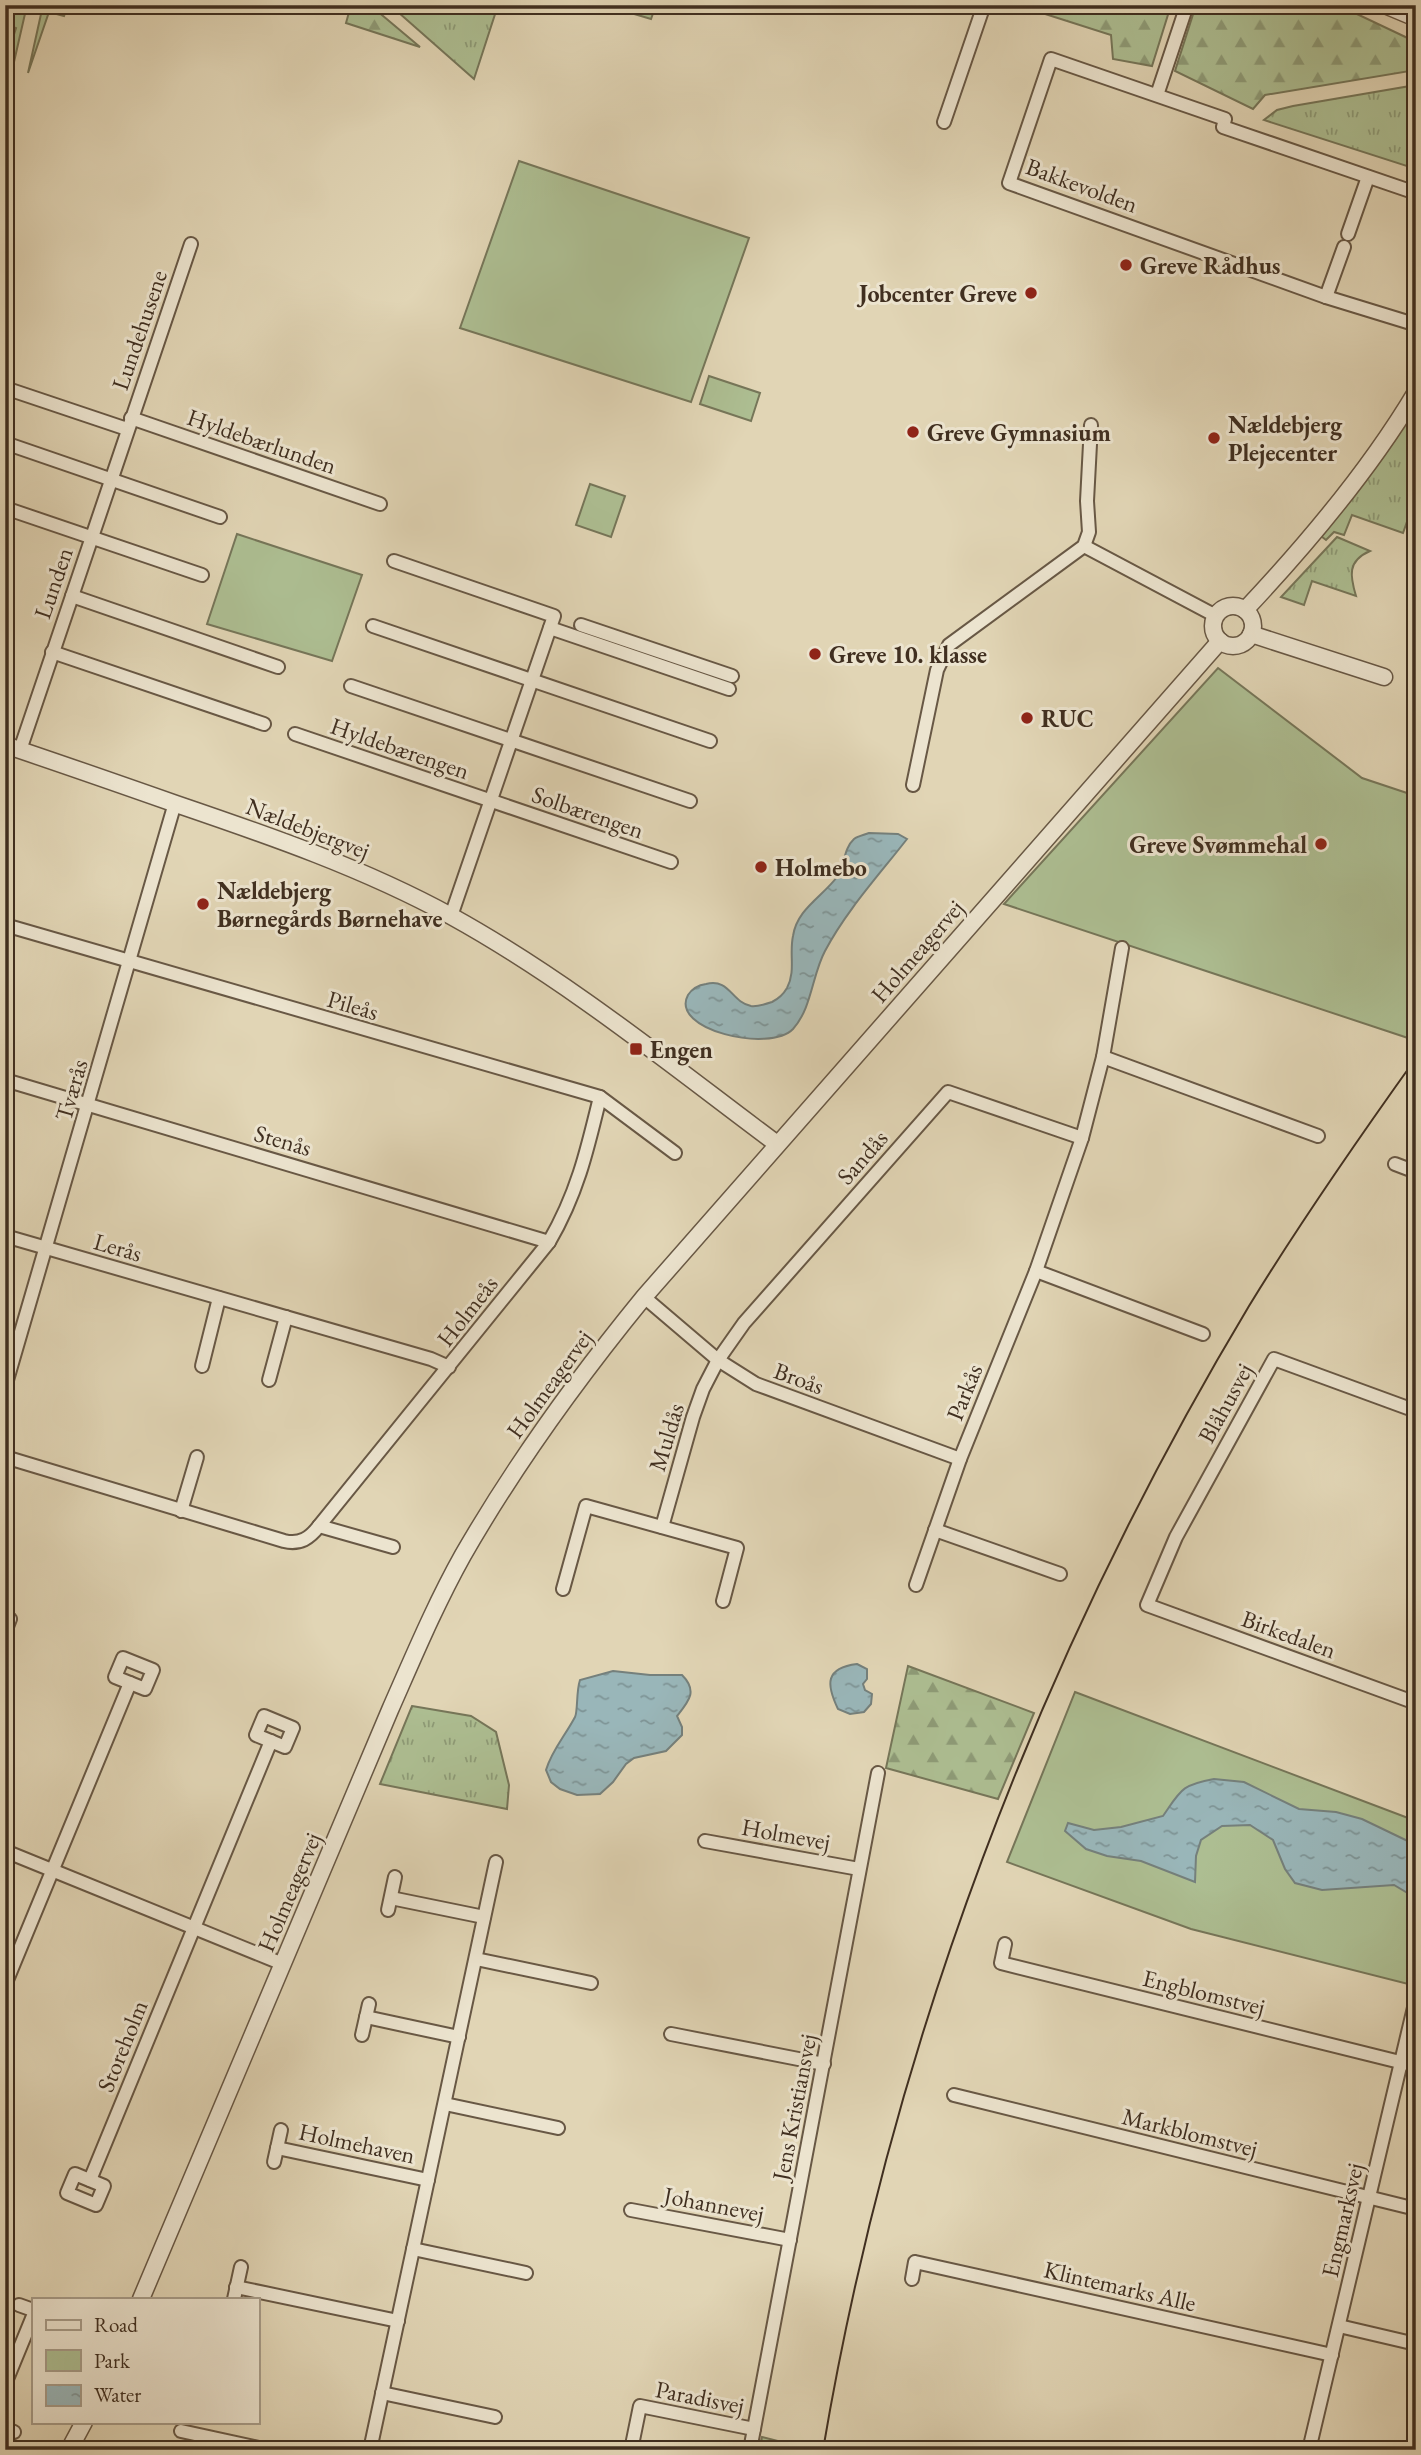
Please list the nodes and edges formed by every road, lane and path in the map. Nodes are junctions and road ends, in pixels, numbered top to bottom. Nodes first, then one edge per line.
1 (984, 5) edge
2 (1187, 5) edge
3 (1385, 5) edge
4 (1416, 18) edge
5 (1157, 95) junction
6 (944, 122) dead end
7 (1368, 177) junction
8 (1416, 193) edge
9 (191, 244) dead end
10 (1326, 298) junction
11 (1414, 324) dead end
12 (5, 388) edge
13 (1416, 392) edge
14 (129, 424) junction
15 (1091, 425) dead end
16 (5, 443) edge
17 (111, 479) junction
18 (380, 503) dead end
19 (5, 508) edge
20 (220, 517) dead end
21 (91, 537) junction
22 (1084, 546) junction
23 (394, 561) dead end
24 (202, 575) dead end
25 (72, 596) junction
26 (1245, 610) junction
27 (1216, 616) junction
28 (552, 622) junction
29 (581, 625) dead end
30 (373, 626) dead end
31 (1251, 634) junction
32 (1220, 641) junction
33 (52, 652) junction
34 (278, 667) dead end
35 (1384, 677) dead end
36 (532, 680) junction
37 (715, 684) junction
38 (351, 686) dead end
39 (729, 689) dead end
40 (264, 724) dead end
41 (295, 734) dead end
42 (512, 740) junction
43 (710, 741) dead end
44 (13, 748) edge
45 (913, 785) dead end
46 (491, 801) junction
47 (690, 801) dead end
48 (175, 803) junction
49 (671, 862) dead end
50 (451, 916) junction
51 (5, 925) edge
52 (1122, 948) dead end
53 (130, 963) junction
54 (1103, 1057) junction
55 (5, 1080) edge
56 (600, 1097) junction
57 (89, 1104) junction
58 (1318, 1136) dead end
59 (1082, 1138) junction
60 (777, 1144) junction
61 (675, 1153) dead end
62 (1395, 1164) dead end
63 (1416, 1172) edge
64 (5, 1236) edge
65 (549, 1241) junction
66 (45, 1247) junction
67 (1036, 1271) junction
68 (644, 1297) junction
69 (219, 1298) junction
70 (286, 1317) junction
71 (1203, 1334) dead end
72 (718, 1360) junction
73 (201, 1366) dead end
74 (449, 1367) junction
75 (269, 1380) dead end
76 (5, 1387) edge
77 (1416, 1411) edge
78 (5, 1457) edge
79 (197, 1457) dead end
80 (960, 1459) junction
81 (181, 1511) junction
82 (320, 1526) junction
83 (662, 1528) junction
84 (934, 1530) junction
85 (393, 1547) dead end
86 (1060, 1574) dead end
87 (916, 1585) dead end
88 (563, 1589) dead end
89 (723, 1601) dead end
90 (1147, 1605) joint
91 (5, 1617) edge
92 (5, 1632) edge
93 (130, 1683) dead end
94 (1416, 1703) edge
95 (271, 1741) dead end
96 (878, 1773) dead end
97 (705, 1841) dead end
98 (5, 1851) edge
99 (496, 1861) dead end
100 (859, 1869) junction
101 (53, 1870) junction
102 (395, 1877) dead end
103 (484, 1917) junction
104 (194, 1928) junction
105 (1005, 1944) dead end
106 (476, 1959) junction
107 (283, 1964) junction
108 (591, 1983) dead end
109 (5, 1985) edge
110 (1416, 1999) edge
111 (369, 2004) dead end
112 (366, 2017) junction
113 (671, 2034) dead end
114 (362, 2035) dead end
115 (459, 2037) junction
116 (1401, 2062) junction
117 (824, 2064) junction
118 (1416, 2066) edge
119 (954, 2095) dead end
120 (444, 2104) junction
121 (558, 2128) dead end
122 (281, 2130) dead end
123 (277, 2148) junction
124 (274, 2162) dead end
125 (90, 2180) dead end
126 (428, 2180) junction
127 (1369, 2197) junction
128 (1416, 2209) edge
129 (631, 2210) dead end
130 (790, 2240) junction
131 (413, 2249) junction
132 (241, 2267) dead end
133 (526, 2273) dead end
134 (912, 2279) dead end
135 (235, 2293) edge
136 (141, 2298) edge
137 (19, 2305) dead end
138 (32, 2310) edge
139 (32, 2318) edge
140 (398, 2321) junction
141 (1339, 2326) junction
142 (1416, 2344) edge
143 (1332, 2355) junction
144 (5, 2384) edge
145 (382, 2393) junction
146 (495, 2417) dead end
147 (83, 2424) edge
148 (754, 2429) junction
149 (181, 2431) dead end
150 (214, 2444) edge
151 (69, 2450) edge
152 (268, 2450) edge
153 (370, 2450) edge
154 (631, 2450) edge
155 (750, 2450) edge
156 (1309, 2450) edge

1 - 6 street
2 - 5 street
3 - 4 street
5 - 7 street, Bakkevolden
5 - 10 street, Bakkevolden
7 - 8 street, Bakkevolden
7 - 10 street
9 - 14 street, Lundehusene
10 - 11 street, Bakkevolden
12 - 14 street, Hyldebærlunden
13 - 26 street
14 - 17 street, Lunden
14 - 18 street, Hyldebærlunden
15 - 22 street
16 - 17 street
17 - 20 street
17 - 21 street, Lunden
19 - 21 street
21 - 24 street
21 - 25 street, Lunden
22 - 27 street
22 - 45 street
23 - 28 street
25 - 33 street, Lunden
25 - 34 street
26 - 27 street
26 - 31 street
27 - 32 street
28 - 36 street
28 - 37 street
29 - 37 street
30 - 36 street
31 - 32 street
31 - 35 street
32 - 60 street, Holmeagervej
33 - 40 street
33 - 44 street, Lunden
36 - 42 street
36 - 43 street
37 - 39 street
38 - 42 street, Hyldebærengen
41 - 46 street, Hyldebærengen
42 - 46 street
42 - 47 street, Solbærengen
44 - 48 street, Nældebjergvej
46 - 49 street, Solbærengen
46 - 50 street
48 - 50 street, Nældebjergvej
48 - 53 street, Tværås
50 - 60 street, Nældebjergvej
51 - 53 street, Pileås
52 - 54 street, Parkås
53 - 56 street, Pileås
53 - 57 street, Tværås
54 - 58 street
54 - 59 street, Parkås
55 - 57 street, Stenås
56 - 61 street, Pileås
56 - 65 street, Holmeås
57 - 65 street, Stenås
57 - 66 street, Tværås
59 - 67 street, Parkås
59 - 72 street, Sandås
60 - 68 street, Holmeagervej
62 - 63 street
64 - 66 street, Lerås
65 - 74 street, Holmeås
66 - 69 street, Lerås
66 - 76 street, Tværås
67 - 71 street
67 - 80 street, Parkås
68 - 72 street, Broås
68 - 107 street, Holmeagervej
69 - 70 street, Lerås
69 - 73 street
70 - 74 street, Lerås
70 - 75 street
72 - 80 street, Broås
72 - 83 street, Muldås
74 - 82 street, Holmeås
77 - 90 street, Blåhusvej
78 - 81 street, Holmeås
79 - 81 street
80 - 84 street, Parkås
81 - 82 street, Holmeås
82 - 85 street
83 - 88 street
83 - 89 street
84 - 86 street
84 - 87 street, Parkås
90 - 94 street, Birkedalen
91 - 92 street
93 - 101 street
95 - 104 street, Storeholm
96 - 100 street, Jens Kristiansvej
97 - 100 street, Holmevej
98 - 101 street
99 - 103 street, Holmehaven
100 - 117 street, Jens Kristiansvej
101 - 104 street
101 - 109 street
102 - 103 street
103 - 106 street, Holmehaven
104 - 107 street
104 - 125 street, Storeholm
105 - 116 street, Engblomstvej
106 - 108 street
106 - 115 street, Holmehaven
107 - 136 street, Holmeagervej
110 - 116 street, Engmarksvej
111 - 112 street
112 - 114 street
112 - 115 street
113 - 117 street
115 - 120 street, Holmehaven
116 - 118 street, Engblomstvej
116 - 127 street, Engmarksvej
117 - 130 street, Jens Kristiansvej
119 - 127 street, Markblomstvej
120 - 121 street
120 - 126 street, Holmehaven
122 - 123 street, Holmehaven
123 - 124 street, Holmehaven
123 - 126 street, Holmehaven
126 - 131 street, Holmehaven
127 - 128 street, Markblomstvej
127 - 141 street, Engmarksvej
129 - 130 street, Johannevej
130 - 148 street, Jens Kristiansvej
131 - 133 street
131 - 140 street, Holmehaven
132 - 135 street
134 - 143 street, Klintemarks Alle
135 - 140 street
137 - 138 street
139 - 144 street
140 - 145 street, Holmehaven
141 - 142 street
141 - 143 street, Engmarksvej
143 - 156 street, Engmarksvej
145 - 146 street
145 - 153 street, Holmehaven
147 - 151 street
148 - 154 street, Paradisvej
148 - 155 street, Jens Kristiansvej
149 - 150 street
150 - 152 street

